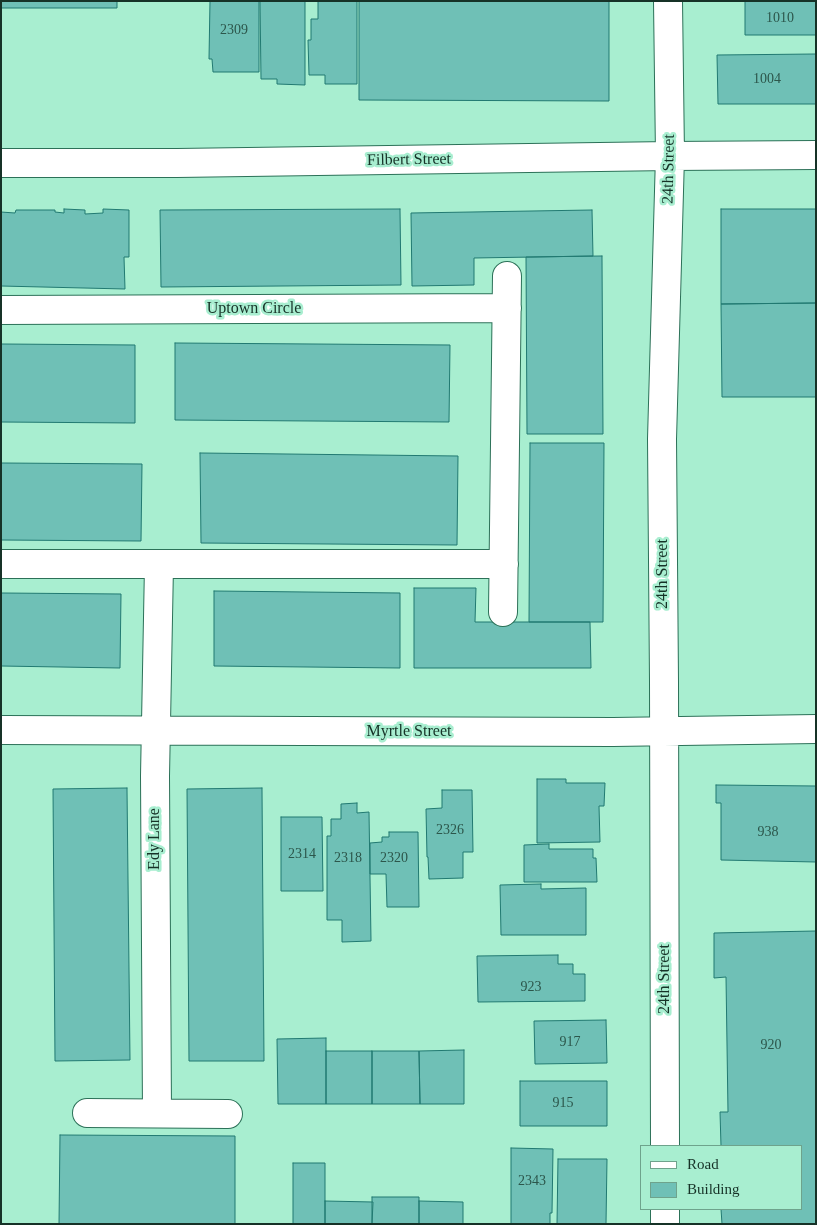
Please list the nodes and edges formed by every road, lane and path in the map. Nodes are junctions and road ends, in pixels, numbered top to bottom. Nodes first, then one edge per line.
1 (668, 1) edge
2 (816, 155) edge
3 (670, 156) junction
4 (1, 163) edge
5 (507, 276) dead end
6 (507, 308) junction
7 (1, 310) edge
8 (1, 564) edge
9 (504, 564) junction
10 (159, 565) junction
11 (503, 612) dead end
12 (816, 729) edge
13 (1, 730) edge
14 (155, 731) junction
15 (664, 731) junction
16 (87, 1113) dead end
17 (157, 1113) junction
18 (228, 1114) dead end
19 (665, 1145) edge
20 (665, 1210) edge
21 (665, 1224) edge

1 - 3 street, 24th Street
2 - 3 street, Filbert Street
3 - 4 street, Filbert Street
3 - 15 street, 24th Street
5 - 6 street
6 - 7 street, Uptown Circle
6 - 9 street
8 - 10 street
9 - 10 street
9 - 11 street
10 - 14 street, Edy Lane
12 - 15 street, Myrtle Street
13 - 14 street, Myrtle Street
14 - 15 street, Myrtle Street
14 - 17 street, Edy Lane
15 - 19 street, 24th Street
16 - 17 street
17 - 18 street
20 - 21 street

